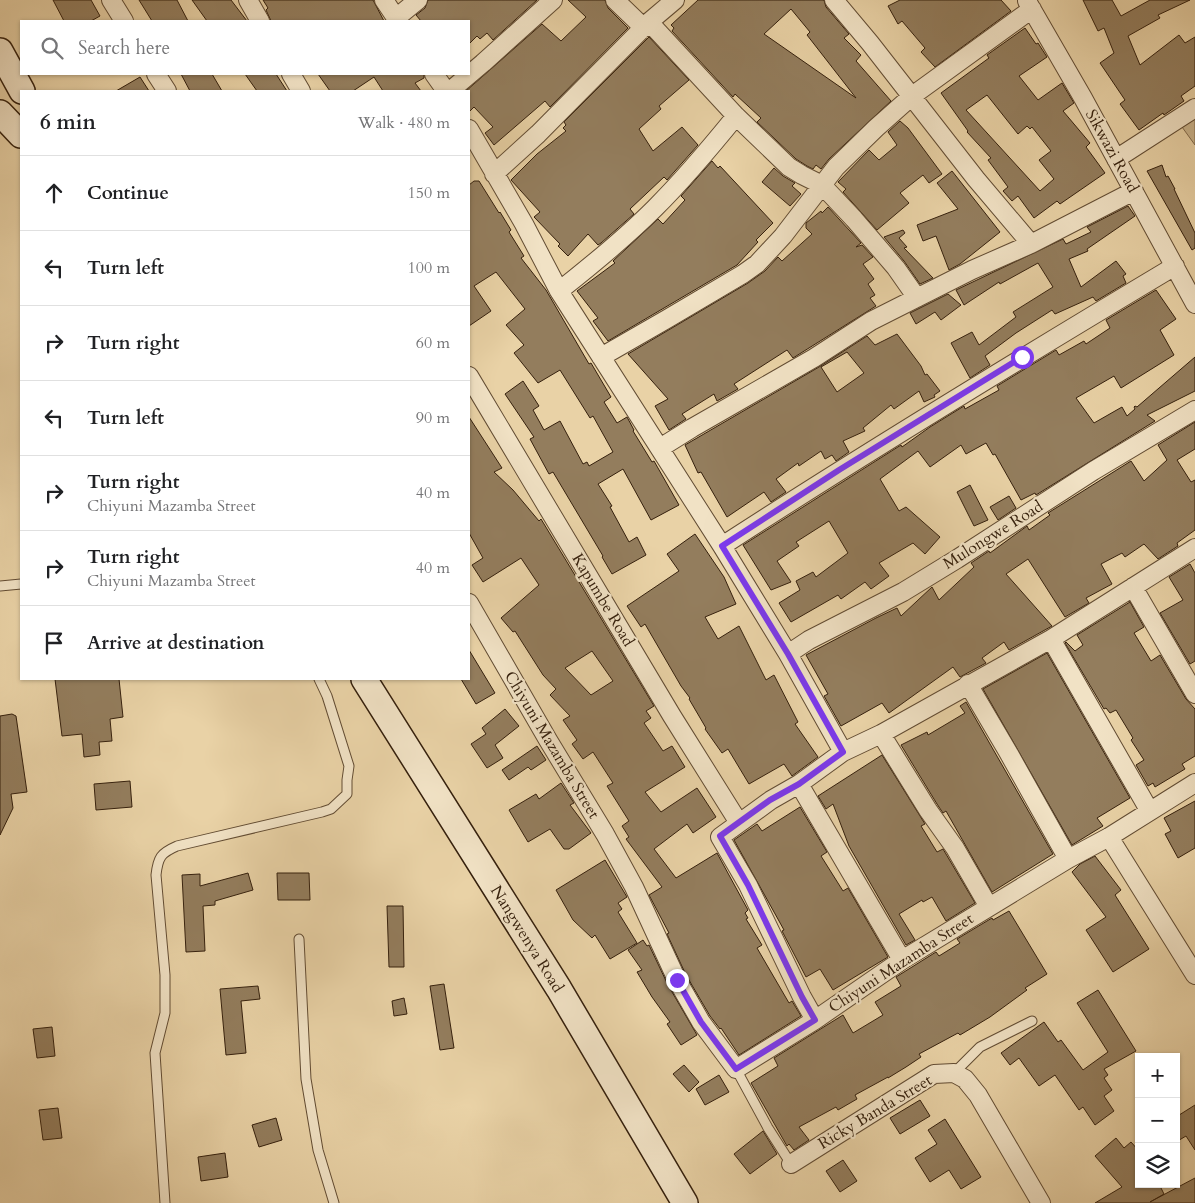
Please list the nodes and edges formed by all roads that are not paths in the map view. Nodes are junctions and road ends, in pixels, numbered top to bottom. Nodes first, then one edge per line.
1 (110, 0) edge
2 (248, 0) edge
3 (384, 0) edge
4 (418, 0) edge
5 (553, 0) edge
6 (615, 0) edge
7 (675, 0) edge
8 (834, 0) edge
9 (1029, 5) edge
10 (123, 20) edge
11 (259, 20) edge
12 (397, 20) edge
13 (647, 25) junction
14 (0, 51) edge
15 (470, 73) edge
16 (157, 75) edge
17 (292, 75) edge
18 (435, 75) edge
19 (468, 75) edge
20 (21, 90) edge
21 (166, 90) edge
22 (300, 90) edge
23 (447, 90) edge
24 (449, 90) edge
25 (912, 96) junction
26 (1195, 108) edge
27 (0, 113) edge
28 (736, 116) junction
29 (470, 131) edge
30 (20, 134) edge
31 (1116, 159) junction
32 (494, 174) junction
33 (822, 185) junction
34 (1134, 191) junction
35 (1031, 244) junction
36 (1175, 266) junction
37 (559, 291) junction
38 (917, 298) junction
39 (1195, 303) edge
40 (601, 357) junction
41 (470, 378) edge
42 (1195, 410) edge
43 (660, 448) junction
44 (722, 546) junction
45 (1195, 548) edge
46 (20, 584) edge
47 (0, 586) edge
48 (1133, 586) junction
49 (470, 605) edge
50 (1051, 639) junction
51 (788, 654) junction
52 (319, 680) edge
53 (365, 680) edge
54 (968, 684) junction
55 (1195, 694) edge
56 (880, 734) junction
57 (843, 752) junction
58 (1195, 782) edge
59 (799, 784) junction
60 (1149, 810) junction
61 (739, 823) junction
62 (1109, 837) junction
63 (1068, 859) junction
64 (989, 907) junction
65 (299, 939) dead end
66 (902, 960) junction
67 (1195, 975) edge
68 (815, 1020) junction
69 (1032, 1021) dead end
70 (736, 1069) junction
71 (954, 1073) junction
72 (791, 1164) joint
73 (165, 1203) edge
74 (334, 1203) edge
75 (685, 1203) edge
76 (1041, 1203) edge

1 - 10 street
2 - 11 street
3 - 12 street
4 - 12 street
5 - 15 street
6 - 13 street
7 - 13 street
8 - 25 street
9 - 25 street
9 - 31 street, Sikwazi Road
13 - 28 street
13 - 32 street
14 - 20 main road
16 - 21 street
17 - 22 street
18 - 23 street
19 - 24 street
25 - 33 street
25 - 35 street
26 - 31 street
27 - 30 main road
28 - 33 street
28 - 37 street
29 - 32 street
31 - 34 street, Sikwazi Road
32 - 37 street
33 - 38 street
33 - 40 street
34 - 35 street
34 - 36 street, Sikwazi Road
35 - 38 street
36 - 39 street, Sikwazi Road
36 - 44 street
37 - 40 street
38 - 43 street
40 - 43 street
41 - 61 street, Kapumbe Road
42 - 51 street, Mulongwe Road
43 - 44 street
44 - 51 street
45 - 48 street
46 - 47 lane
48 - 50 street
48 - 55 street
49 - 70 street, Chiyuni Mazamba Street
50 - 54 street
50 - 60 street
51 - 57 street
52 - 73 lane
53 - 75 main road, Nangwenya Road
54 - 56 street
54 - 63 street
56 - 57 street
56 - 64 street
57 - 59 street
58 - 60 street, Chiyuni Mazamba Street
59 - 61 street
59 - 66 street
60 - 62 street, Chiyuni Mazamba Street
61 - 68 street
62 - 63 street, Chiyuni Mazamba Street
62 - 67 street
63 - 64 street, Chiyuni Mazamba Street
64 - 66 street, Chiyuni Mazamba Street
65 - 74 lane
66 - 68 street, Chiyuni Mazamba Street
68 - 70 street, Chiyuni Mazamba Street
69 - 71 lane
70 - 72 lane
71 - 72 street, Ricky Banda Street
71 - 76 street, Ricky Banda Street

